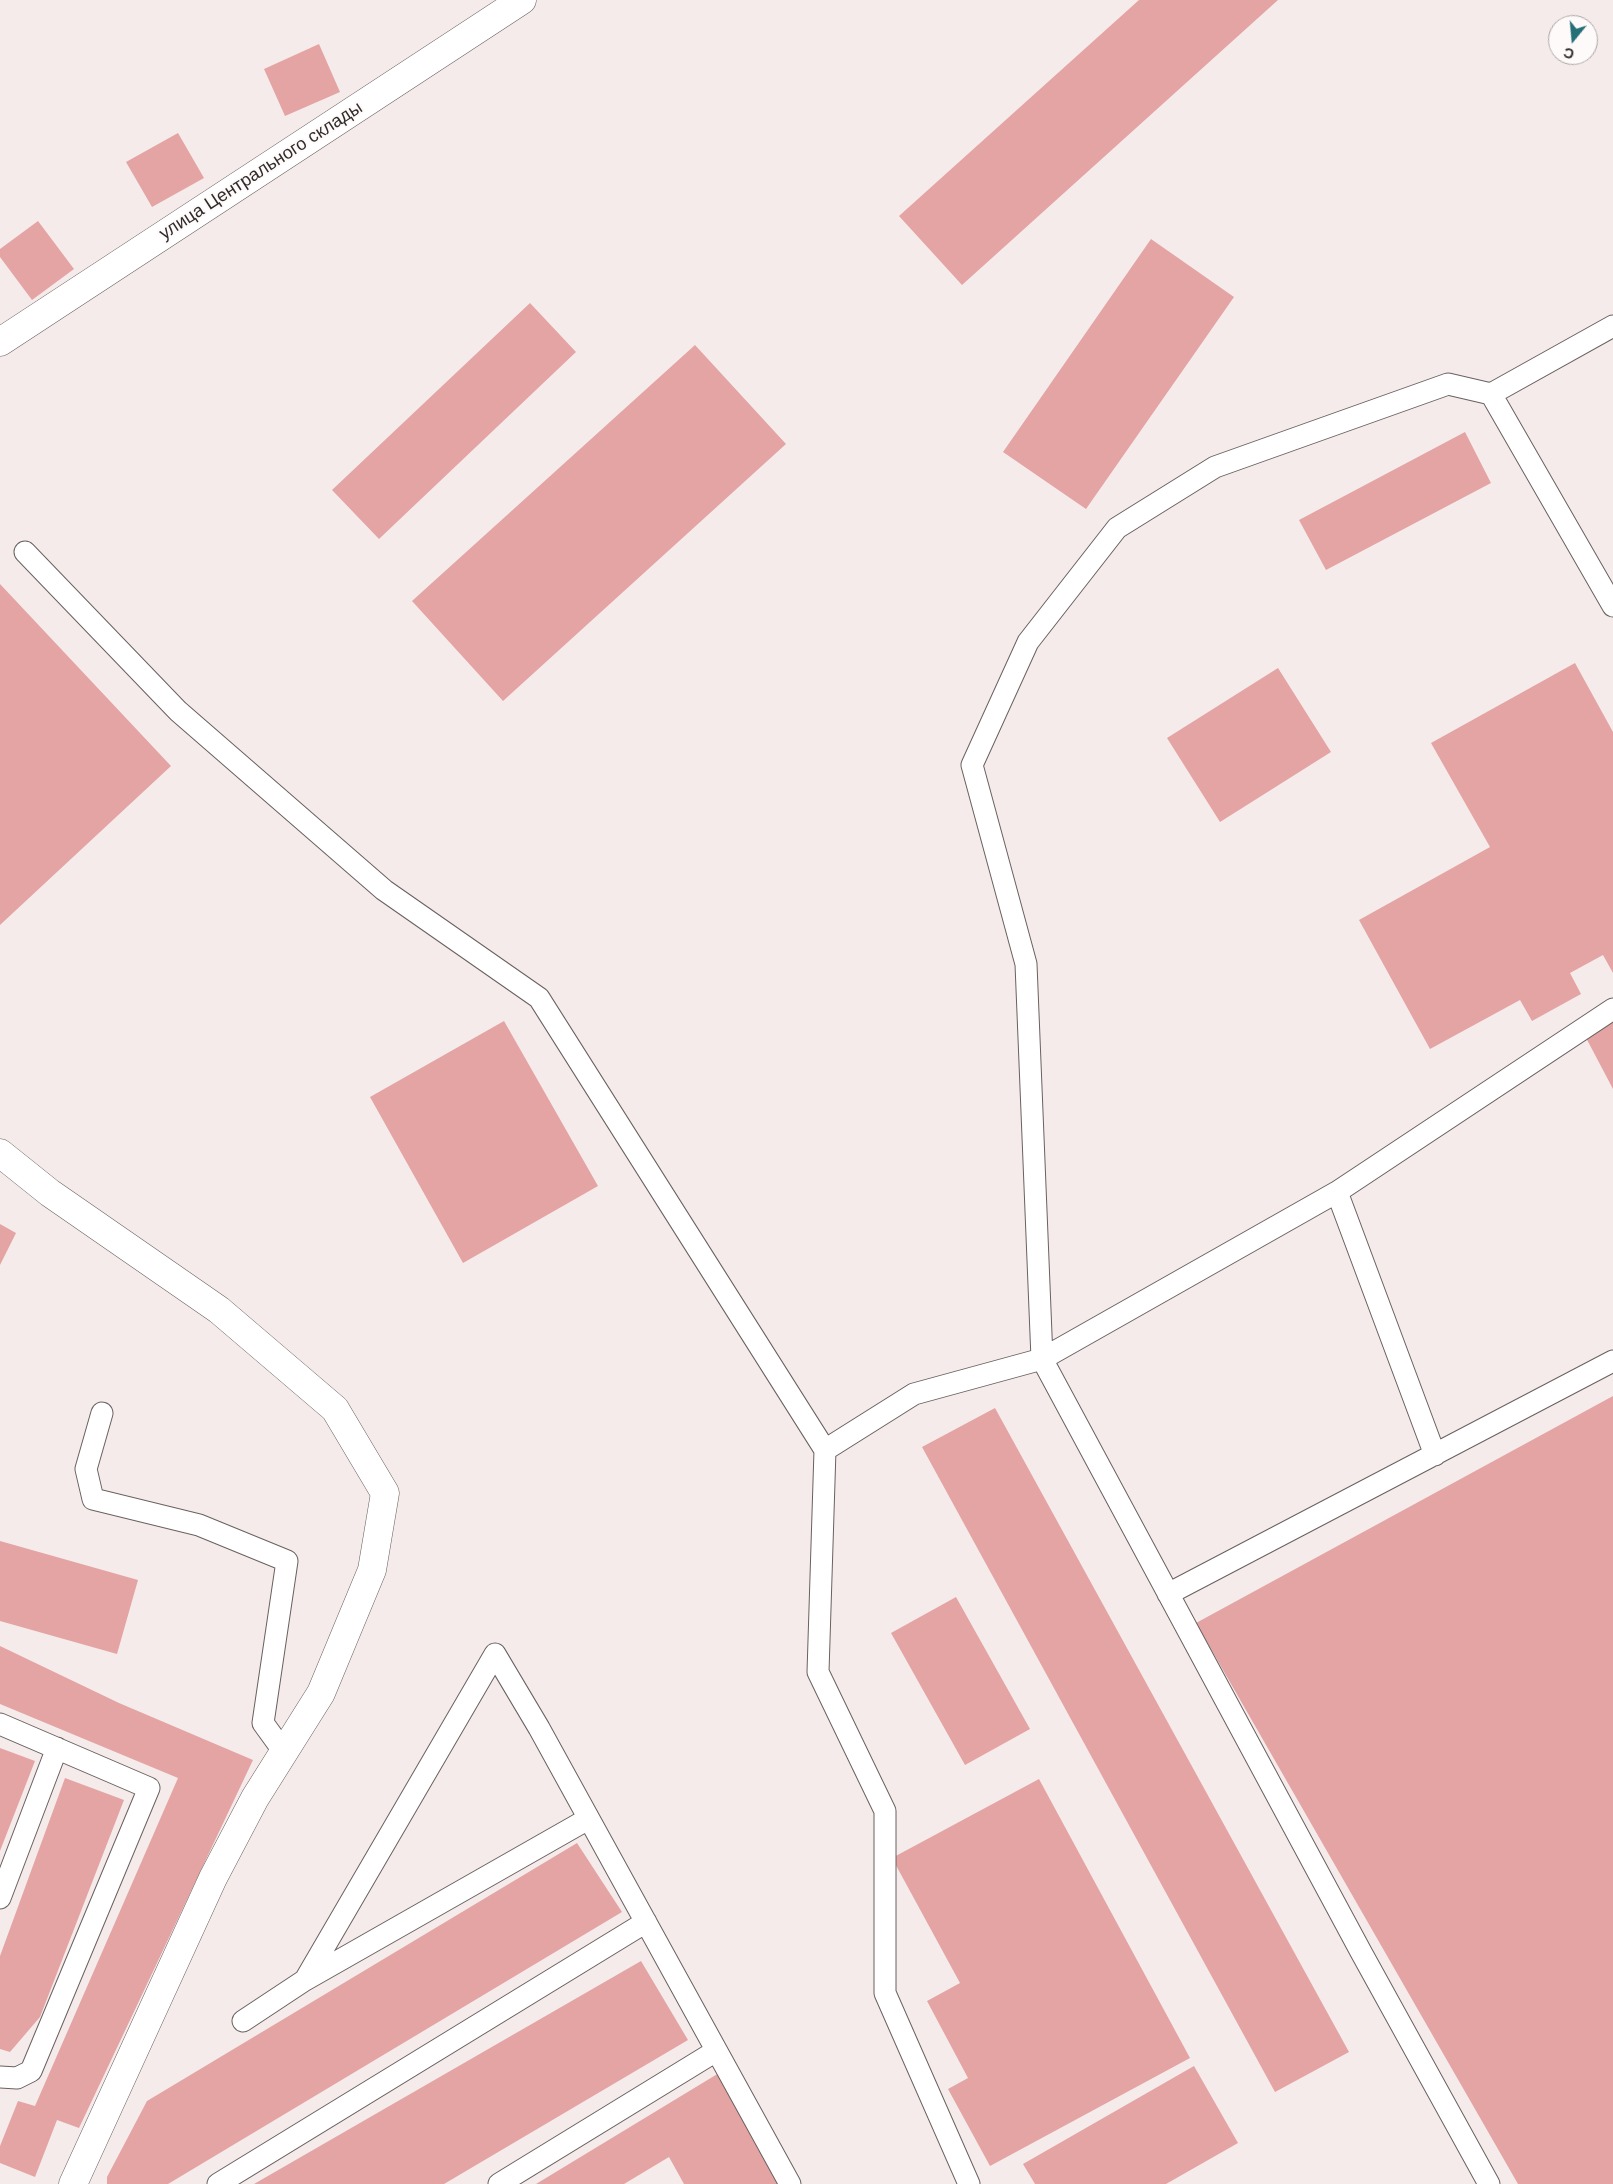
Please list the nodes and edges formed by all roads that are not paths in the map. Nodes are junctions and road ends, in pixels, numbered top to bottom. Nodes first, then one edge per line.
1 (522, 0) edge
2 (1613, 326) edge
3 (0, 342) edge
4 (1492, 394) junction
5 (25, 552) dead end
6 (1613, 606) edge
7 (1613, 1009) edge
8 (0, 1153) edge
9 (1337, 1192) junction
10 (1042, 1359) junction
11 (1613, 1361) edge
12 (102, 1413) dead end
13 (825, 1450) junction
14 (1436, 1455) junction
15 (1168, 1594) junction
16 (0, 1724) edge
17 (57, 1748) junction
18 (284, 1752) junction
19 (588, 1818) junction
20 (0, 1898) edge
21 (646, 1922) junction
22 (305, 1980) junction
23 (243, 2022) dead end
24 (716, 2050) junction
25 (0, 2077) edge
26 (73, 2184) edge
27 (218, 2184) edge
28 (499, 2184) edge
29 (790, 2184) edge
30 (969, 2184) edge
31 (1489, 2184) edge

1 - 3 street, улица Центрального склады
2 - 4 lane
4 - 6 lane
4 - 10 lane
5 - 13 lane
7 - 9 lane
8 - 18 street
9 - 10 lane
9 - 14 lane
10 - 13 lane
10 - 15 lane
11 - 14 lane
12 - 18 lane
13 - 30 lane
14 - 15 lane
15 - 31 lane
16 - 17 lane
17 - 20 lane
17 - 25 lane
18 - 26 street
19 - 21 lane
19 - 22 lane
19 - 22 lane
21 - 24 lane
21 - 27 lane
22 - 23 lane
24 - 28 lane
24 - 29 lane

